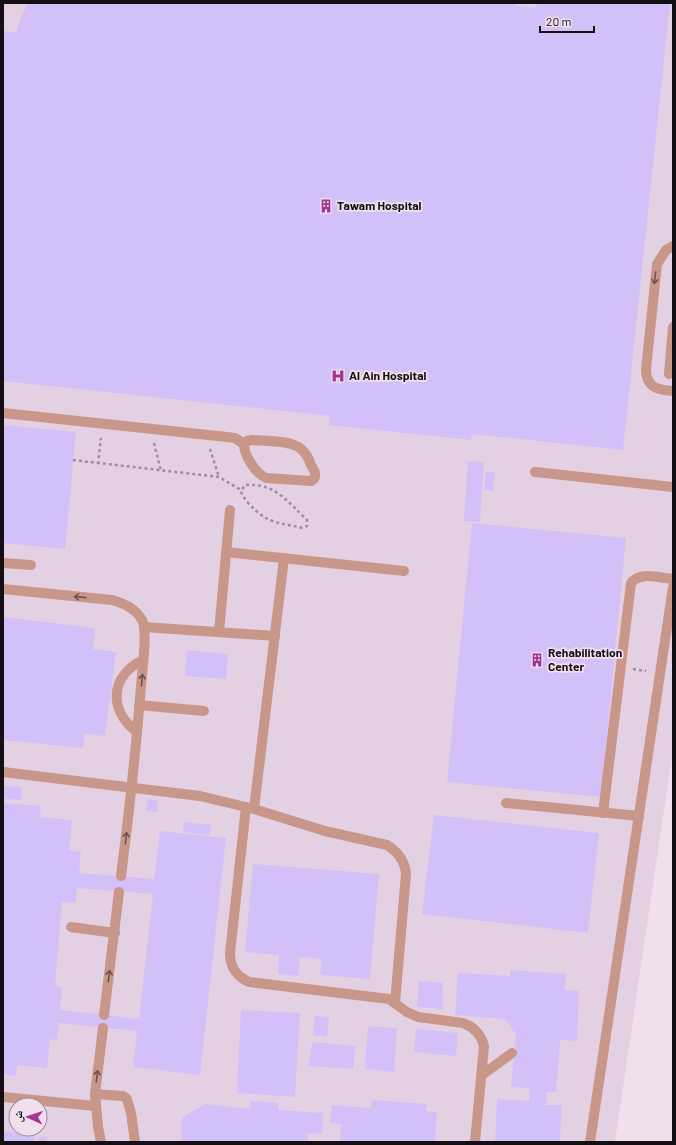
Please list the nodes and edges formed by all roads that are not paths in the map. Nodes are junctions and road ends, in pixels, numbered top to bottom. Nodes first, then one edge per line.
1 (673, 246) edge
2 (673, 327) edge
3 (669, 374) dead end
4 (673, 391) edge
5 (3, 413) edge
6 (244, 444) junction
7 (535, 472) dead end
8 (673, 487) edge
9 (230, 510) dead end
10 (226, 552) junction
11 (284, 558) junction
12 (3, 563) edge
13 (30, 565) dead end
14 (404, 571) dead end
15 (673, 579) edge
16 (673, 587) edge
17 (3, 589) edge
18 (144, 627) junction
19 (219, 632) junction
20 (274, 636) junction
21 (143, 660) junction
22 (139, 705) junction
23 (204, 711) dead end
24 (137, 732) junction
25 (3, 772) edge
26 (132, 787) junction
27 (506, 803) dead end
28 (250, 808) junction
29 (603, 813) junction
30 (639, 816) junction
31 (121, 876) dead end
32 (119, 892) dead end
33 (71, 927) dead end
34 (114, 932) junction
35 (395, 1003) junction
36 (104, 1015) dead end
37 (103, 1028) dead end
38 (512, 1053) dead end
39 (482, 1075) junction
40 (95, 1094) junction
41 (3, 1097) edge
42 (96, 1106) junction
43 (101, 1142) edge
44 (135, 1142) edge
45 (475, 1142) edge
46 (590, 1142) edge

1 -> 4 lane
2 - 3 lane
5 - 6 lane
6 - 6 lane
7 - 8 lane
9 - 10 lane
10 - 11 lane
10 - 19 lane
11 - 14 lane
11 - 20 lane
12 - 13 lane
15 - 29 lane
16 - 30 lane
18 -> 17 lane
18 - 19 lane
18 - 21 lane
19 - 20 lane
20 - 28 lane
22 -> 21 lane
21 - 24 lane
22 - 23 lane
22 - 24 lane
24 - 26 lane
25 - 26 lane
26 - 28 lane
31 -> 26 lane
27 - 29 lane
28 - 35 lane
28 - 35 lane
29 - 30 lane
30 - 46 lane
32 - 34 lane
33 - 34 lane
36 -> 34 lane
35 - 39 lane
40 -> 37 lane
38 - 39 lane
39 - 45 lane
40 - 42 lane
40 - 44 lane
41 - 42 lane
42 - 43 lane

